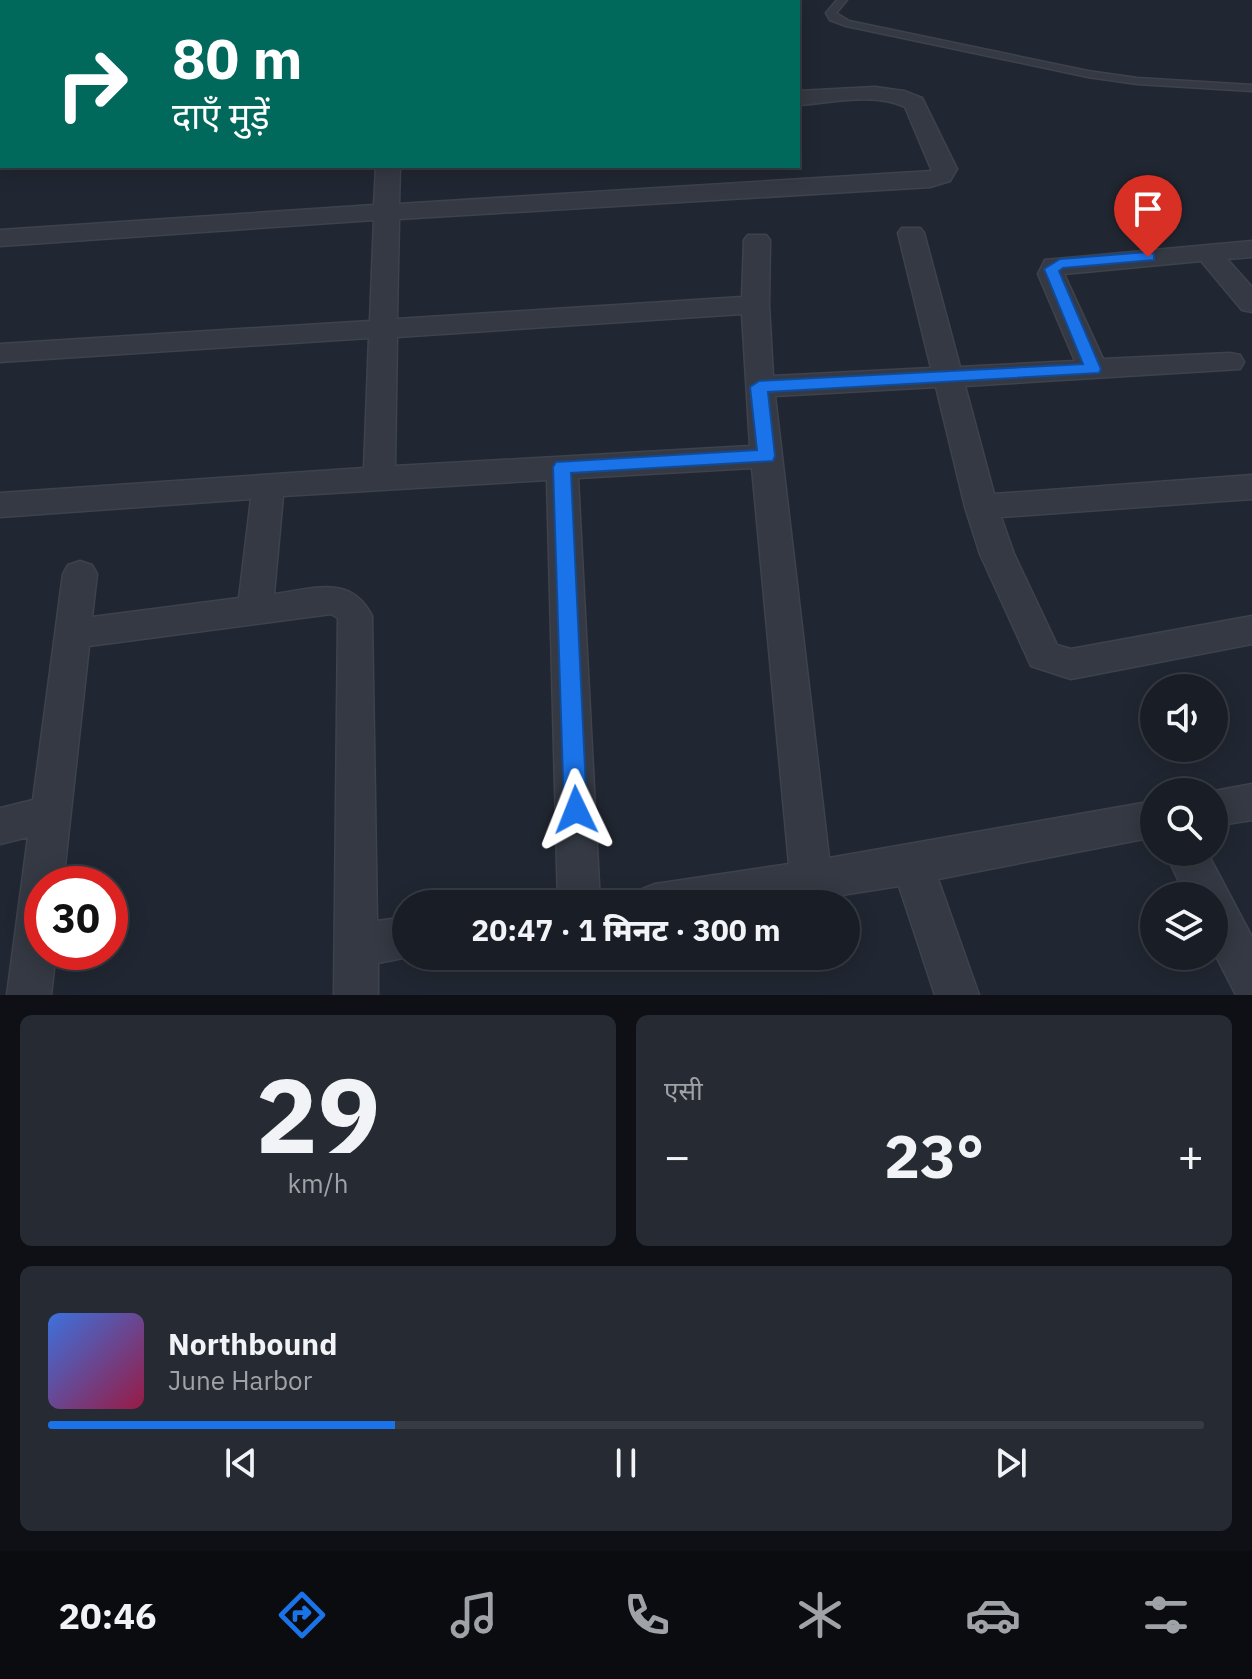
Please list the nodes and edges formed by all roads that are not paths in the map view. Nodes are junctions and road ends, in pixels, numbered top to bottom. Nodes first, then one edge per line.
1 (842, 0) edge
2 (1252, 88) edge
3 (800, 98) edge
4 (388, 168) edge
5 (386, 212) junction
6 (911, 233) dead end
7 (0, 238) edge
8 (757, 240) dead end
9 (1252, 249) edge
10 (1207, 252) junction
11 (1252, 304) edge
12 (755, 305) junction
13 (382, 328) junction
14 (0, 353) edge
15 (1230, 362) dead end
16 (1093, 369) junction
17 (949, 377) junction
18 (759, 387) junction
19 (766, 456) junction
20 (562, 467) junction
21 (379, 478) junction
22 (268, 486) junction
23 (1252, 487) edge
24 (0, 505) edge
25 (981, 507) junction
26 (80, 574) dead end
27 (255, 609) junction
28 (1252, 630) edge
29 (72, 634) junction
30 (1252, 802) edge
31 (1228, 806) edge
32 (49, 814) junction
33 (1140, 822) edge
34 (0, 826) edge
35 (912, 865) junction
36 (811, 881) junction
37 (578, 890) edge
38 (750, 890) edge
39 (1228, 935) edge
40 (392, 940) edge
41 (357, 945) junction
42 (1252, 981) edge
43 (29, 995) edge
44 (356, 995) edge
45 (957, 995) edge

1 - 2 lane
3 - 5 street
4 - 5 street
5 - 7 street
5 - 13 street
6 - 17 street
8 - 12 street
9 - 10 street
10 - 11 street
10 - 16 street
12 - 13 street
12 - 18 street
13 - 14 street
13 - 21 street
15 - 16 street
16 - 17 street
17 - 18 street
17 - 25 street
18 - 19 street
19 - 20 street
19 - 36 street
20 - 21 street
20 - 37 street
21 - 22 street
22 - 24 street
22 - 27 street
23 - 25 street
25 - 28 street
26 - 29 street
27 - 29 street
27 - 41 street
29 - 32 street
30 - 31 street
32 - 34 street
32 - 43 street
33 - 35 street
35 - 36 street
35 - 45 street
36 - 38 street
39 - 42 street
40 - 41 street
41 - 44 street

